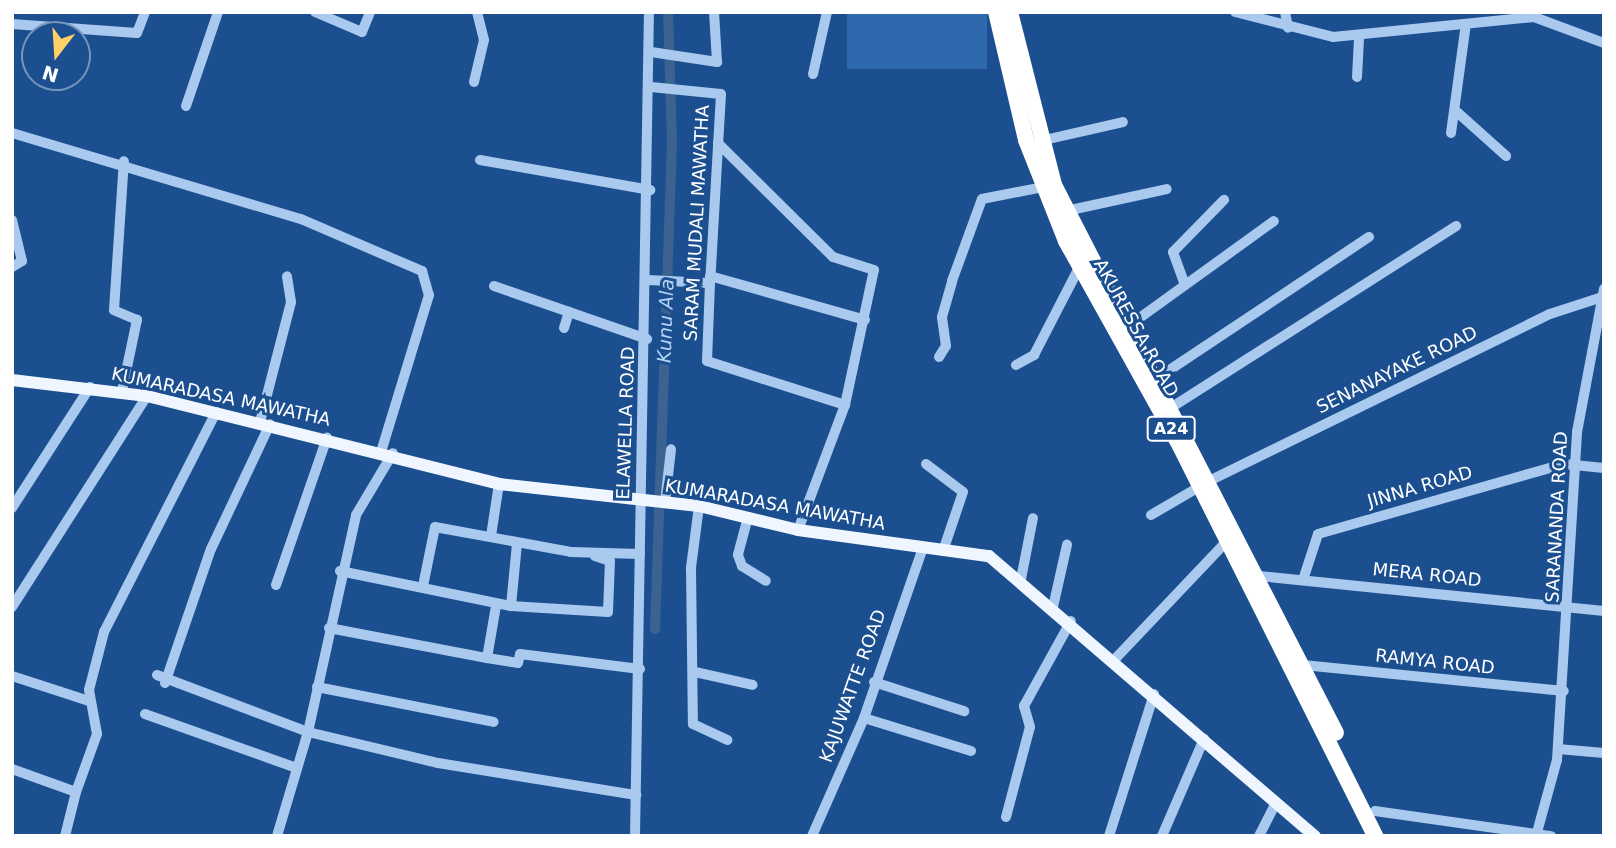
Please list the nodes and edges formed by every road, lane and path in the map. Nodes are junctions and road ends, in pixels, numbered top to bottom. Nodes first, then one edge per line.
1 (145, 12) edge
2 (218, 12) edge
3 (316, 12) edge
4 (370, 12) edge
5 (477, 12) edge
6 (649, 12) edge
7 (714, 12) edge
8 (827, 12) edge
9 (996, 12) edge
10 (1010, 12) edge
11 (1235, 12) edge
12 (1285, 12) edge
13 (1534, 15) edge
14 (12, 23) edge
15 (1466, 24) junction
16 (1288, 28) junction
17 (1359, 38) junction
18 (1604, 43) edge
19 (651, 52) junction
20 (813, 74) dead end
21 (1357, 77) dead end
22 (474, 82) dead end
23 (650, 88) junction
24 (186, 106) dead end
25 (1457, 113) junction
26 (1123, 122) dead end
27 (12, 133) edge
28 (1451, 133) dead end
29 (1040, 141) junction
30 (718, 143) junction
31 (1506, 156) dead end
32 (480, 160) dead end
33 (124, 161) junction
34 (1043, 187) junction
35 (1167, 189) dead end
36 (650, 190) junction
37 (1224, 200) dead end
38 (1066, 211) junction
39 (12, 220) edge
40 (1274, 221) dead end
41 (1455, 226) dead end
42 (1369, 237) dead end
43 (12, 267) edge
44 (1079, 268) junction
45 (287, 276) dead end
46 (648, 280) junction
47 (710, 280) junction
48 (1185, 285) junction
49 (494, 286) dead end
50 (1603, 293) edge
51 (569, 312) junction
52 (865, 320) junction
53 (1127, 327) junction
54 (564, 328) dead end
55 (647, 339) junction
56 (939, 357) dead end
57 (1590, 361) junction
58 (1604, 362) edge
59 (1140, 363) junction
60 (1016, 365) dead end
61 (1156, 379) junction
62 (12, 380) edge
63 (90, 387) junction
64 (122, 391) junction
65 (147, 396) junction
66 (845, 405) junction
67 (1172, 407) junction
68 (216, 412) junction
69 (265, 423) junction
70 (327, 438) junction
71 (671, 449) dead end
72 (387, 451) junction
73 (926, 464) dead end
74 (1579, 465) junction
75 (1604, 468) edge
76 (499, 484) junction
77 (1204, 484) junction
78 (640, 499) junction
79 (665, 502) junction
80 (699, 506) junction
81 (12, 508) edge
82 (1151, 515) dead end
83 (748, 517) junction
84 (1033, 518) dead end
85 (798, 530) junction
86 (491, 536) junction
87 (1226, 542) junction
88 (517, 544) junction
89 (1067, 545) dead end
90 (923, 548) junction
91 (943, 551) junction
92 (595, 553) junction
93 (640, 554) junction
94 (340, 571) junction
95 (1021, 579) junction
96 (1304, 580) junction
97 (766, 581) dead end
98 (1253, 583) junction
99 (276, 585) dead end
100 (423, 586) junction
101 (496, 606) junction
102 (511, 606) junction
103 (12, 607) edge
104 (1053, 607) junction
105 (1570, 608) junction
106 (1604, 611) edge
107 (1071, 621) junction
108 (329, 628) junction
109 (487, 658) junction
110 (1115, 659) junction
111 (1303, 665) junction
112 (640, 669) junction
113 (695, 672) junction
114 (12, 676) edge
115 (874, 682) junction
116 (753, 685) dead end
117 (317, 687) junction
118 (1564, 691) junction
119 (1154, 694) junction
120 (89, 701) junction
121 (964, 711) dead end
122 (145, 714) dead end
123 (864, 718) junction
124 (494, 722) dead end
125 (308, 732) junction
126 (1204, 738) junction
127 (728, 740) dead end
128 (1558, 749) junction
129 (971, 751) dead end
130 (1604, 752) edge
131 (297, 768) junction
132 (12, 769) edge
133 (76, 792) junction
134 (636, 795) junction
135 (1276, 803) junction
136 (1375, 811) junction
137 (1006, 817) dead end
138 (1537, 835) edge
139 (65, 836) edge
140 (277, 836) edge
141 (635, 836) edge
142 (812, 836) edge
143 (1109, 836) edge
144 (1162, 836) edge
145 (1259, 836) edge
146 (1315, 836) edge
147 (1375, 836) edge
148 (1387, 836) edge
149 (1551, 836) edge

1 - 14 street
2 - 24 street
3 - 4 street
5 - 22 street
6 - 19 street, ELAWELLA ROAD
7 - 19 street
8 - 20 street
9 - 34 highway, AKURESSA ROAD / A24
10 - 29 highway, AKURESSA ROAD / A24
11 - 16 street
12 - 16 street
13 - 15 street
13 - 18 street
15 - 17 street
15 - 25 street
16 - 17 street
17 - 21 street
19 - 23 street, ELAWELLA ROAD
23 - 30 street, SARAM MUDALI MAWATHA
23 - 36 street, ELAWELLA ROAD
25 - 28 street
25 - 31 street
26 - 29 street
27 - 33 street
29 - 38 highway, AKURESSA ROAD / A24
30 - 47 street, SARAM MUDALI MAWATHA
30 - 52 street
32 - 36 street
33 - 64 street
33 - 72 street
34 - 44 highway, AKURESSA ROAD / A24
34 - 56 street
35 - 38 street
36 - 46 street, ELAWELLA ROAD
37 - 48 street
38 - 53 highway, AKURESSA ROAD / A24
39 - 43 street
40 - 48 street
41 - 67 street
42 - 61 street
44 - 59 highway, AKURESSA ROAD / A24
44 - 60 street
45 - 69 street
46 - 47 street
46 - 55 street, ELAWELLA ROAD
47 - 52 street
47 - 66 street, SARAM MUDALI MAWATHA
48 - 53 street
49 - 51 street
50 - 57 street, SARANANDA ROAD
50 - 77 street, SENANAYAKE ROAD
51 - 54 street
51 - 55 street
52 - 66 street
53 - 59 highway, AKURESSA ROAD / A24
55 - 78 street, ELAWELLA ROAD
57 - 58 street
57 - 74 street, SARANANDA ROAD
59 - 61 highway, AKURESSA ROAD / A24
59 - 77 highway, AKURESSA ROAD / A24
61 - 67 highway, AKURESSA ROAD / A24
62 - 63 main road, KUMARADASA MAWATHA
63 - 64 main road, KUMARADASA MAWATHA
63 - 81 street
64 - 65 main road, KUMARADASA MAWATHA
65 - 68 main road, KUMARADASA MAWATHA
65 - 103 street
66 - 85 street
67 - 77 highway, AKURESSA ROAD / A24
68 - 69 main road, KUMARADASA MAWATHA
68 - 120 street
69 - 70 main road, KUMARADASA MAWATHA
69 - 125 street
70 - 72 main road, KUMARADASA MAWATHA
70 - 99 street
71 - 79 street
72 - 76 main road, KUMARADASA MAWATHA
72 - 94 street
73 - 91 street
74 - 75 street
74 - 96 street, JINNA ROAD
74 - 105 street, SARANANDA ROAD
76 - 78 main road, KUMARADASA MAWATHA
76 - 86 street
77 - 82 street, SENANAYAKE ROAD
77 - 87 highway, AKURESSA ROAD / A24
77 - 98 highway, AKURESSA ROAD / A24
78 - 79 main road, KUMARADASA MAWATHA
78 - 93 street, ELAWELLA ROAD
79 - 80 main road, KUMARADASA MAWATHA
80 - 83 main road, KUMARADASA MAWATHA
80 - 113 street
83 - 85 main road, KUMARADASA MAWATHA
83 - 97 street
84 - 95 street
85 - 90 main road, KUMARADASA MAWATHA
86 - 88 street
86 - 100 street
87 - 98 highway, AKURESSA ROAD / A24
87 - 110 street
88 - 92 street
88 - 102 street
89 - 104 street
90 - 91 main road, KUMARADASA MAWATHA
90 - 115 street, KAJUWATTE ROAD
91 - 95 main road, KUMARADASA MAWATHA
92 - 93 street
92 - 102 street
93 - 112 street, ELAWELLA ROAD
94 - 100 street
94 - 108 street
95 - 104 main road, KUMARADASA MAWATHA
96 - 98 street, MERA ROAD
96 - 105 street, MERA ROAD
98 - 111 highway, AKURESSA ROAD / A24
98 - 147 highway, AKURESSA ROAD / A24
100 - 101 street
101 - 102 street
101 - 109 street
104 - 107 main road, KUMARADASA MAWATHA
105 - 106 street, MERA ROAD
105 - 118 street, SARANANDA ROAD
107 - 110 main road, KUMARADASA MAWATHA
107 - 137 street
108 - 109 street
108 - 117 street
109 - 112 street
110 - 119 main road, KUMARADASA MAWATHA
111 - 118 street, RAMYA ROAD
111 - 136 highway, AKURESSA ROAD / A24
112 - 134 street, ELAWELLA ROAD
113 - 116 street
113 - 127 street
114 - 120 street
115 - 121 street
115 - 123 street, KAJUWATTE ROAD
117 - 124 street
117 - 125 street
118 - 128 street, SARANANDA ROAD
119 - 126 main road, KUMARADASA MAWATHA
119 - 143 street
120 - 133 street
122 - 131 street
123 - 129 street
123 - 142 street, KAJUWATTE ROAD
125 - 131 street
125 - 134 street
126 - 135 main road, KUMARADASA MAWATHA
126 - 144 street
128 - 130 street
128 - 138 street, SARANANDA ROAD
131 - 140 street
132 - 133 street
133 - 139 street
134 - 141 street, ELAWELLA ROAD
135 - 145 street
135 - 146 main road, KUMARADASA MAWATHA
136 - 138 street
136 - 148 highway, AKURESSA ROAD / A24
138 - 149 street

